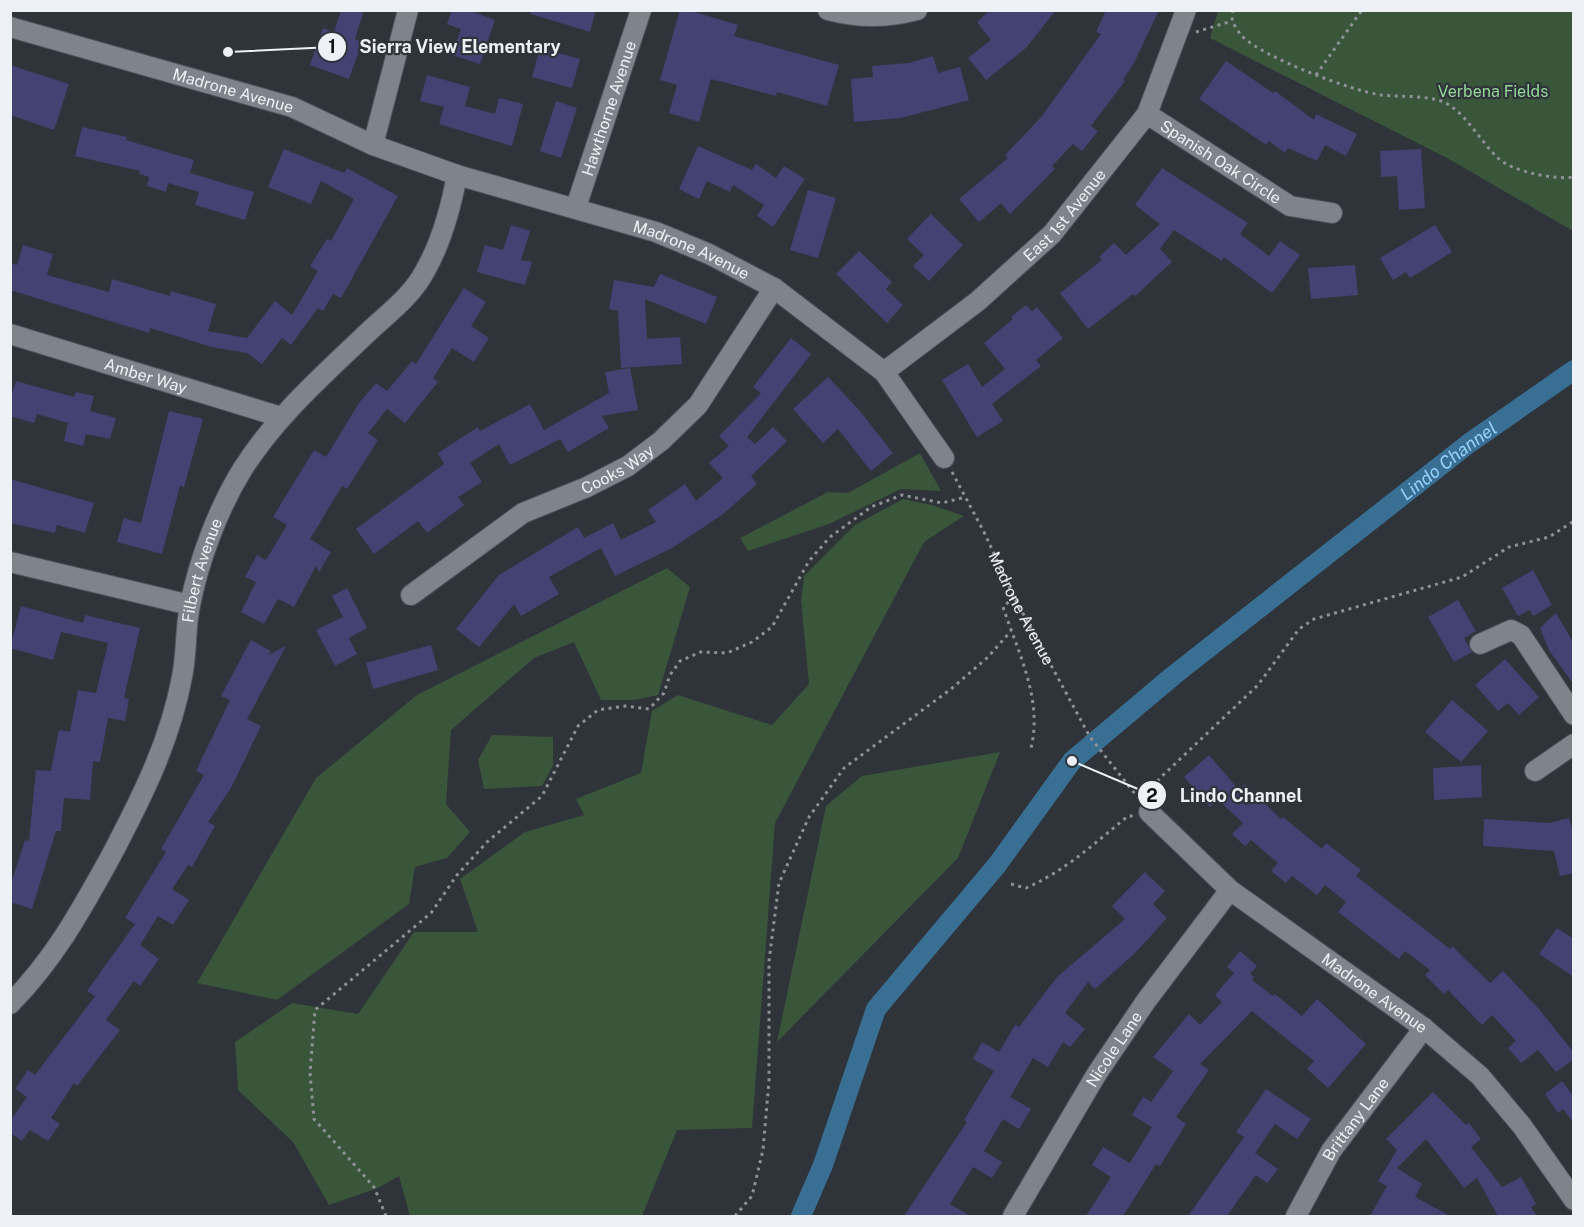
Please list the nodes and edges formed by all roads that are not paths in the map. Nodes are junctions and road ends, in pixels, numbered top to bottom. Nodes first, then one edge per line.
1 (408, 10) edge
2 (641, 10) edge
3 (828, 10) edge
4 (917, 10) edge
5 (1186, 10) edge
6 (10, 27) edge
7 (1147, 114) junction
8 (374, 146) junction
9 (457, 175) junction
10 (576, 207) junction
11 (1332, 213) dead end
12 (774, 288) junction
13 (10, 334) edge
14 (884, 372) junction
15 (281, 417) junction
16 (944, 458) road end
17 (10, 562) edge
18 (411, 595) dead end
19 (190, 605) junction
20 (1480, 644) dead end
21 (1574, 715) edge
22 (1574, 744) edge
23 (1534, 771) dead end
24 (1149, 812) road end
25 (1230, 890) junction
26 (10, 1004) edge
27 (1424, 1028) junction
28 (1571, 1190) edge
29 (1013, 1216) edge
30 (1296, 1216) edge

1 - 8 street
2 - 10 street, Hawthorne Avenue
3 - 4 street
5 - 7 street, East 1st Avenue
6 - 8 street, Madrone Avenue
7 - 11 street, Spanish Oak Circle
7 - 14 street, East 1st Avenue
8 - 9 street, Madrone Avenue
9 - 10 street, Madrone Avenue
9 - 15 street, Filbert Avenue
10 - 12 street, Madrone Avenue
12 - 14 street, Madrone Avenue
12 - 18 street, Cooks Way
13 - 15 street, Amber Way
14 - 16 street, Madrone Avenue
15 - 19 street, Filbert Avenue
17 - 19 street
19 - 26 street, Filbert Avenue
20 - 21 street
22 - 23 street
24 - 25 street, Madrone Avenue
25 - 27 street, Madrone Avenue
25 - 29 street, Nicole Lane
27 - 28 street, Madrone Avenue
27 - 30 street, Brittany Lane

